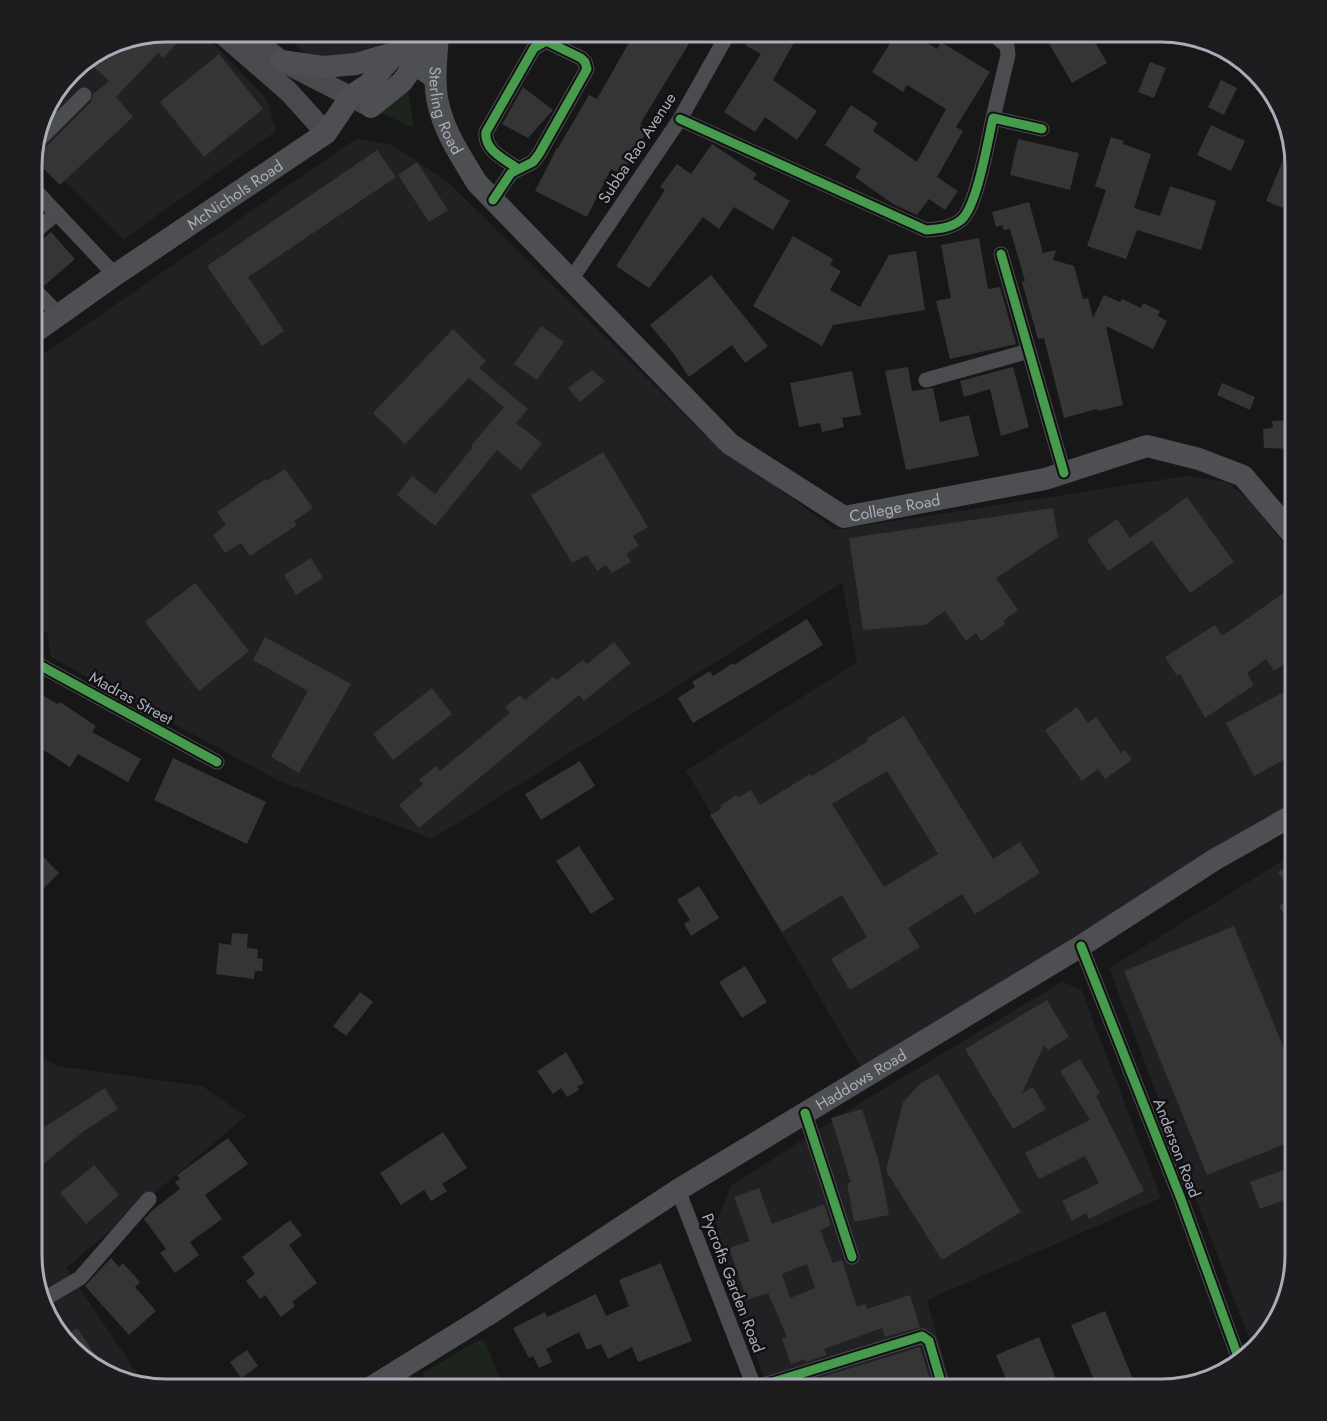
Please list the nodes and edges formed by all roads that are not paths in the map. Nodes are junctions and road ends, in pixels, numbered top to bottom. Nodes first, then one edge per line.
1 (232, 42) edge
2 (258, 42) edge
3 (411, 42) edge
4 (426, 42) edge
5 (437, 42) edge
6 (544, 42) edge
7 (548, 42) edge
8 (723, 42) edge
9 (1002, 42) edge
10 (406, 58) junction
11 (281, 61) junction
12 (435, 78) junction
13 (84, 95) dead end
14 (361, 102) junction
15 (993, 118) junction
16 (680, 119) junction
17 (1042, 129) dead end
18 (46, 132) edge
19 (326, 133) junction
20 (518, 169) junction
21 (477, 183) joint
22 (42, 197) edge
23 (493, 200) junction
24 (57, 213) junction
25 (42, 226) edge
26 (1001, 254) dead end
27 (115, 275) junction
28 (570, 281) junction
29 (42, 297) edge
30 (60, 316) junction
31 (42, 328) edge
32 (1029, 351) junction
33 (926, 380) dead end
34 (1064, 473) junction
35 (1285, 524) edge
36 (42, 666) edge
37 (217, 762) dead end
38 (1285, 820) edge
39 (1081, 946) junction
40 (805, 1113) junction
41 (678, 1190) junction
42 (149, 1199) dead end
43 (852, 1257) dead end
44 (49, 1296) edge
45 (1237, 1353) edge
46 (384, 1379) edge
47 (751, 1379) edge
48 (787, 1379) edge
49 (940, 1379) edge

1 - 19 main road
2 - 11 main road
3 - 10 main road
4 - 10 main road
5 - 12 main road, Sterling Road
6 - 20 street
7 - 20 street
8 - 16 street, Subba Rao Avenue
9 - 15 street
10 - 11 main road
10 - 12 main road
10 - 14 main road, McNichols Road
11 - 14 main road
12 - 21 main road, Sterling Road
13 - 18 street
14 - 19 main road, McNichols Road
15 - 16 street
15 - 17 street
16 - 28 street, Subba Rao Avenue
19 - 27 main road, McNichols Road
20 - 23 street
21 - 23 main road, College Road
22 - 24 street
23 - 28 main road, College Road
24 - 25 street
24 - 27 street
26 - 32 street
27 - 30 main road, McNichols Road
28 - 34 main road, College Road
29 - 30 street
30 - 31 main road, McNichols Road
32 - 33 street
32 - 34 street
34 - 35 main road, College Road
36 - 37 street, Madras Street
38 - 39 main road, Haddows Road
39 - 40 main road, Haddows Road
39 - 45 street, Anderson Road
40 - 41 main road, Haddows Road
40 - 43 street
41 - 46 main road, Haddows Road
41 - 47 street, Pycrofts Garden Road
42 - 44 street
48 - 49 street

